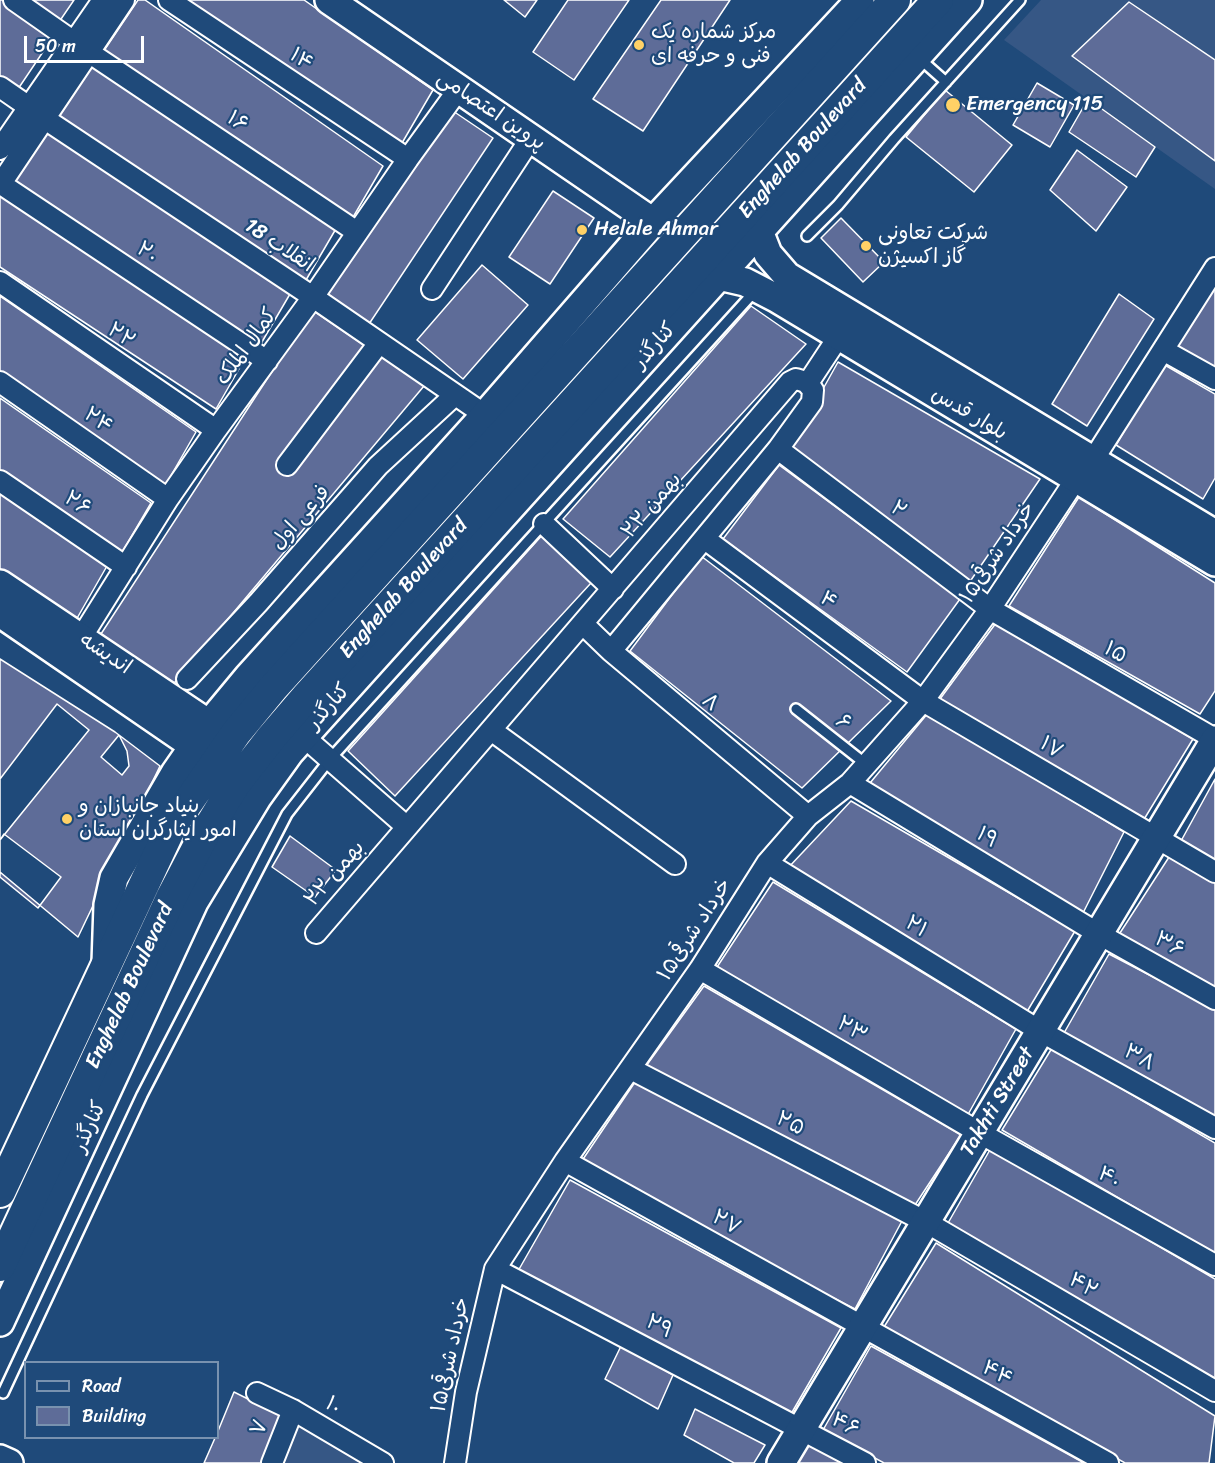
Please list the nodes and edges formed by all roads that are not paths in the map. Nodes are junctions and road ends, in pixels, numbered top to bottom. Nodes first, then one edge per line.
1 (14, 0) edge
2 (103, 0) edge
3 (124, 0) edge
4 (169, 0) edge
5 (860, 0) edge
6 (896, 0) edge
7 (938, 0) edge
8 (968, 0) edge
9 (1020, 0) edge
10 (347, 5) edge
11 (82, 47) junction
12 (917, 56) junction
13 (822, 62) junction
14 (946, 82) junction
15 (0, 87) edge
16 (459, 90) junction
17 (863, 99) junction
18 (37, 113) junction
19 (531, 138) junction
20 (0, 149) edge
21 (408, 159) junction
22 (0, 185) edge
23 (652, 222) junction
24 (759, 231) junction
25 (357, 232) junction
26 (807, 236) dead end
27 (1215, 268) edge
28 (719, 276) junction
29 (0, 282) edge
30 (758, 288) junction
31 (432, 289) dead end
32 (313, 297) junction
33 (846, 326) junction
34 (380, 343) junction
35 (1163, 350) junction
36 (267, 361) junction
37 (1215, 380) edge
38 (0, 382) edge
39 (808, 383) junction
40 (455, 395) junction
41 (581, 410) junction
42 (485, 415) junction
43 (216, 430) junction
44 (778, 449) junction
45 (287, 465) dead end
46 (1084, 469) junction
47 (0, 481) edge
48 (168, 499) junction
49 (544, 524) junction
50 (1215, 534) edge
51 (705, 540) junction
52 (1215, 562) edge
53 (385, 565) junction
54 (126, 567) junction
55 (0, 584) edge
56 (408, 585) junction
57 (613, 589) junction
58 (990, 609) junction
59 (0, 613) edge
60 (583, 624) junction
61 (81, 638) junction
62 (611, 651) junction
63 (188, 679) dead end
64 (923, 701) junction
65 (796, 710) dead end
66 (193, 729) junction
67 (490, 730) junction
68 (303, 736) junction
69 (1215, 740) edge
70 (330, 759) junction
71 (867, 765) junction
72 (850, 783) junction
73 (808, 816) junction
74 (407, 827) junction
75 (1155, 838) junction
76 (767, 863) junction
77 (675, 864) dead end
78 (1215, 872) edge
79 (316, 933) dead end
80 (1099, 934) junction
81 (105, 965) junction
82 (700, 969) junction
83 (1215, 999) edge
84 (1040, 1031) junction
85 (631, 1069) junction
86 (1215, 1128) edge
87 (980, 1132) junction
88 (69, 1145) junction
89 (565, 1161) junction
90 (0, 1192) edge
91 (926, 1222) junction
92 (1215, 1265) edge
93 (0, 1266) edge
94 (495, 1269) junction
95 (0, 1322) edge
96 (863, 1327) junction
97 (1215, 1391) edge
98 (3, 1393) dead end
99 (257, 1393) dead end
100 (293, 1410) junction
101 (801, 1429) junction
102 (0, 1459) edge
103 (9, 1463) edge
104 (272, 1463) edge
105 (383, 1463) edge
106 (454, 1463) edge
107 (781, 1463) edge
108 (865, 1463) edge
109 (1108, 1463) edge

1 - 11 street
2 - 11 street
3 - 11 street
4 - 21 street, ۱۴
5 - 13 main road
6 - 13 main road, Enghelab Boulevard
7 - 17 main road, Enghelab Boulevard
8 - 12 main road, کنارگذر
9 - 14 lane
10 - 16 main road, پروین اعتصامی
11 - 18 street
11 - 25 street, ۱۶
12 - 14 lane
12 - 17 main road, کنارگذر
13 - 23 main road
13 - 53 main road, Enghelab Boulevard
14 - 26 lane
15 - 18 street
16 - 19 main road, پروین اعتصامی
16 - 21 street, کمال الملک
17 - 24 main road, کنارگذر
17 - 41 main road, Enghelab Boulevard
18 - 20 street
18 - 22 street
18 - 32 street, انقلاب 18
19 - 23 main road, پروین اعتصامی
19 - 31 street
21 - 25 street, کمال الملک
22 - 36 street, ۲۰
23 - 42 main road
24 - 28 main road, کنارگذر
24 - 33 main road, بلوار قدس
25 - 32 street, کمال الملک
27 - 35 street, ۱۵خرداد شرقی
28 - 30 main road, بلوار قدس
28 - 41 main road, کنارگذر
29 - 43 street, ۲۲
30 - 33 main road, بلوار قدس
30 - 49 lane
32 - 34 street, انقلاب 18
32 - 36 street, کمال الملک
33 - 39 street
33 - 46 main road, بلوار قدس
34 - 40 street, انقلاب 18
34 - 45 street
35 - 37 street
35 - 46 street, ۱۵خرداد شرقی
36 - 43 street, کمال الملک
38 - 48 street, ۲۴
39 - 44 street
39 - 57 street, ۲۲ بهمن
40 - 42 street, انقلاب 18
40 - 63 street, فرعی اول
41 - 56 main road, Enghelab Boulevard
41 - 68 main road, کنارگذر
42 - 66 main road
43 - 48 street, کمال الملک
44 - 51 street
44 - 58 street, ۲
46 - 50 main road, بلوار قدس
46 - 52 main road, بلوار قدس
46 - 58 street, ۱۵خرداد شرقی
47 - 54 street, ۲۶
48 - 54 street, کمال الملک
49 - 57 street
49 - 70 lane
51 - 62 street
51 - 64 street, ۴
53 - 56 main road
53 - 81 main road, Enghelab Boulevard
54 - 61 street, کمال الملک
55 - 61 main road, اندیشه
56 - 88 main road, Enghelab Boulevard
57 - 60 street, ۲۲ بهمن
58 - 64 street, ۱۵خرداد شرقی
58 - 69 street, ۱۵
59 - 66 main road, اندیشه
60 - 62 street, ۸
60 - 67 street, ۲۲ بهمن
61 - 66 main road, اندیشه
62 - 73 street, ۸
64 - 71 street, ۱۵خرداد شرقی
64 - 75 street, ۱۷
65 - 71 lane, ۶
66 - 81 main road
67 - 74 street, ۲۲ بهمن
67 - 77 street
68 - 70 street
68 - 88 main road, کنارگذر
69 - 75 main road, Takhti Street
70 - 74 street
70 - 98 lane
71 - 72 street, ۱۵خرداد شرقی
72 - 73 street, ۱۵خرداد شرقی
72 - 80 street, ۱۹
73 - 76 street, ۱۵خرداد شرقی
74 - 79 street, ۲۲ بهمن
75 - 78 street, ۱۷
75 - 80 main road, Takhti Street
76 - 82 street, ۱۵خرداد شرقی
76 - 84 street, ۲۱
80 - 83 street, ۳۶
80 - 84 main road, Takhti Street
81 - 90 main road, Enghelab Boulevard
82 - 85 street, ۱۵خرداد شرقی
82 - 87 street, ۲۳
84 - 86 street, ۳۸
84 - 87 main road, Takhti Street
85 - 89 street, ۱۵خرداد شرقی
85 - 91 street, ۲۵
87 - 91 main road, Takhti Street
87 - 92 street, ۴۰
88 - 93 main road, Enghelab Boulevard
88 - 95 main road, کنارگذر
89 - 94 street, ۱۵خرداد شرقی
89 - 96 street, ۲۷
91 - 96 main road, Takhti Street
91 - 97 street, ۴۲
94 - 101 street, ۲۹
94 - 106 street, ۱۵خرداد شرقی
96 - 101 main road, Takhti Street
96 - 109 street, ۴۴
99 - 100 street, ۱۰
100 - 104 street, ۷
100 - 105 street, ۱۰
101 - 107 main road, Takhti Street
101 - 108 street, ۴۶
102 - 103 main road

